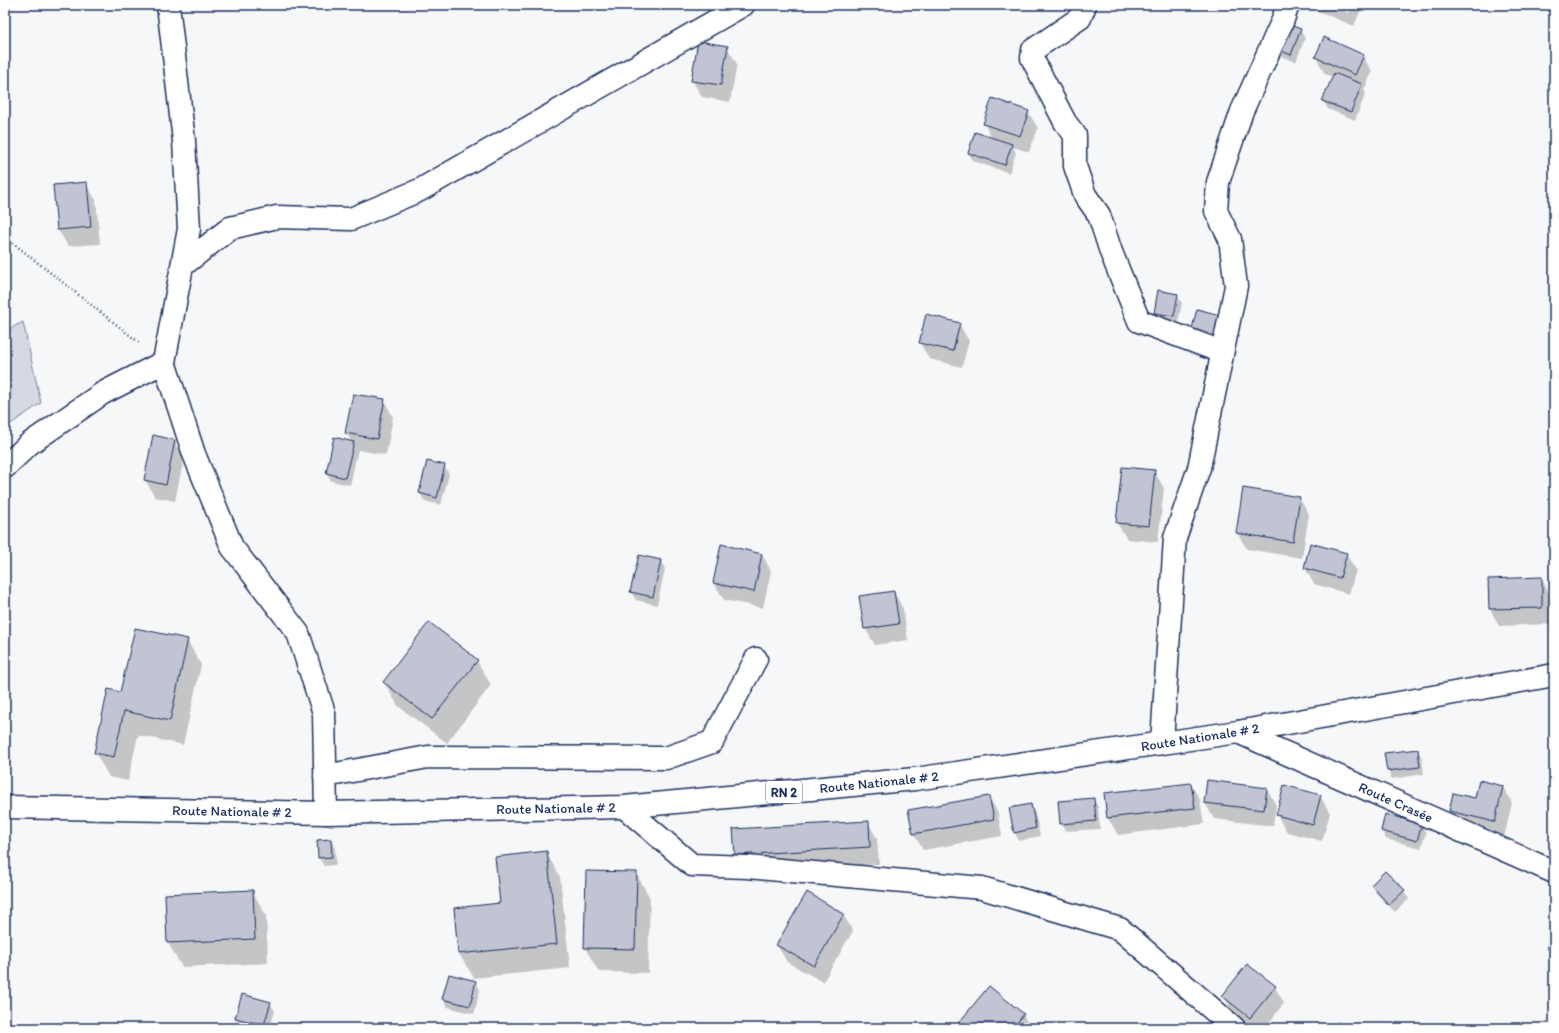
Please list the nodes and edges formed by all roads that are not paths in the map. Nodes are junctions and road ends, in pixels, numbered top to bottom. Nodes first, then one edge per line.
1 (168, 5) edge
2 (743, 5) edge
3 (1085, 5) edge
4 (1288, 5) edge
5 (182, 266) junction
6 (1222, 352) junction
7 (164, 362) junction
8 (5, 467) edge
9 (756, 659) dead end
10 (1554, 675) edge
11 (1238, 732) junction
12 (1162, 743) junction
13 (325, 776) junction
14 (5, 807) edge
15 (624, 807) junction
16 (326, 813) junction
17 (1554, 872) edge
18 (1234, 1028) edge

1 - 5 street
2 - 5 street
3 - 6 street
4 - 6 street
5 - 7 street
6 - 12 street
7 - 8 street
7 - 13 street
9 - 13 street
10 - 11 street, Route Nationale # 2 / RN 2
11 - 12 street, Route Nationale # 2 / RN 2
11 - 17 street, Route Crasée
12 - 15 street, Route Nationale # 2 / RN 2
13 - 16 street
14 - 16 street, Route Nationale # 2 / RN 2
15 - 16 street, Route Nationale # 2 / RN 2
15 - 18 street

